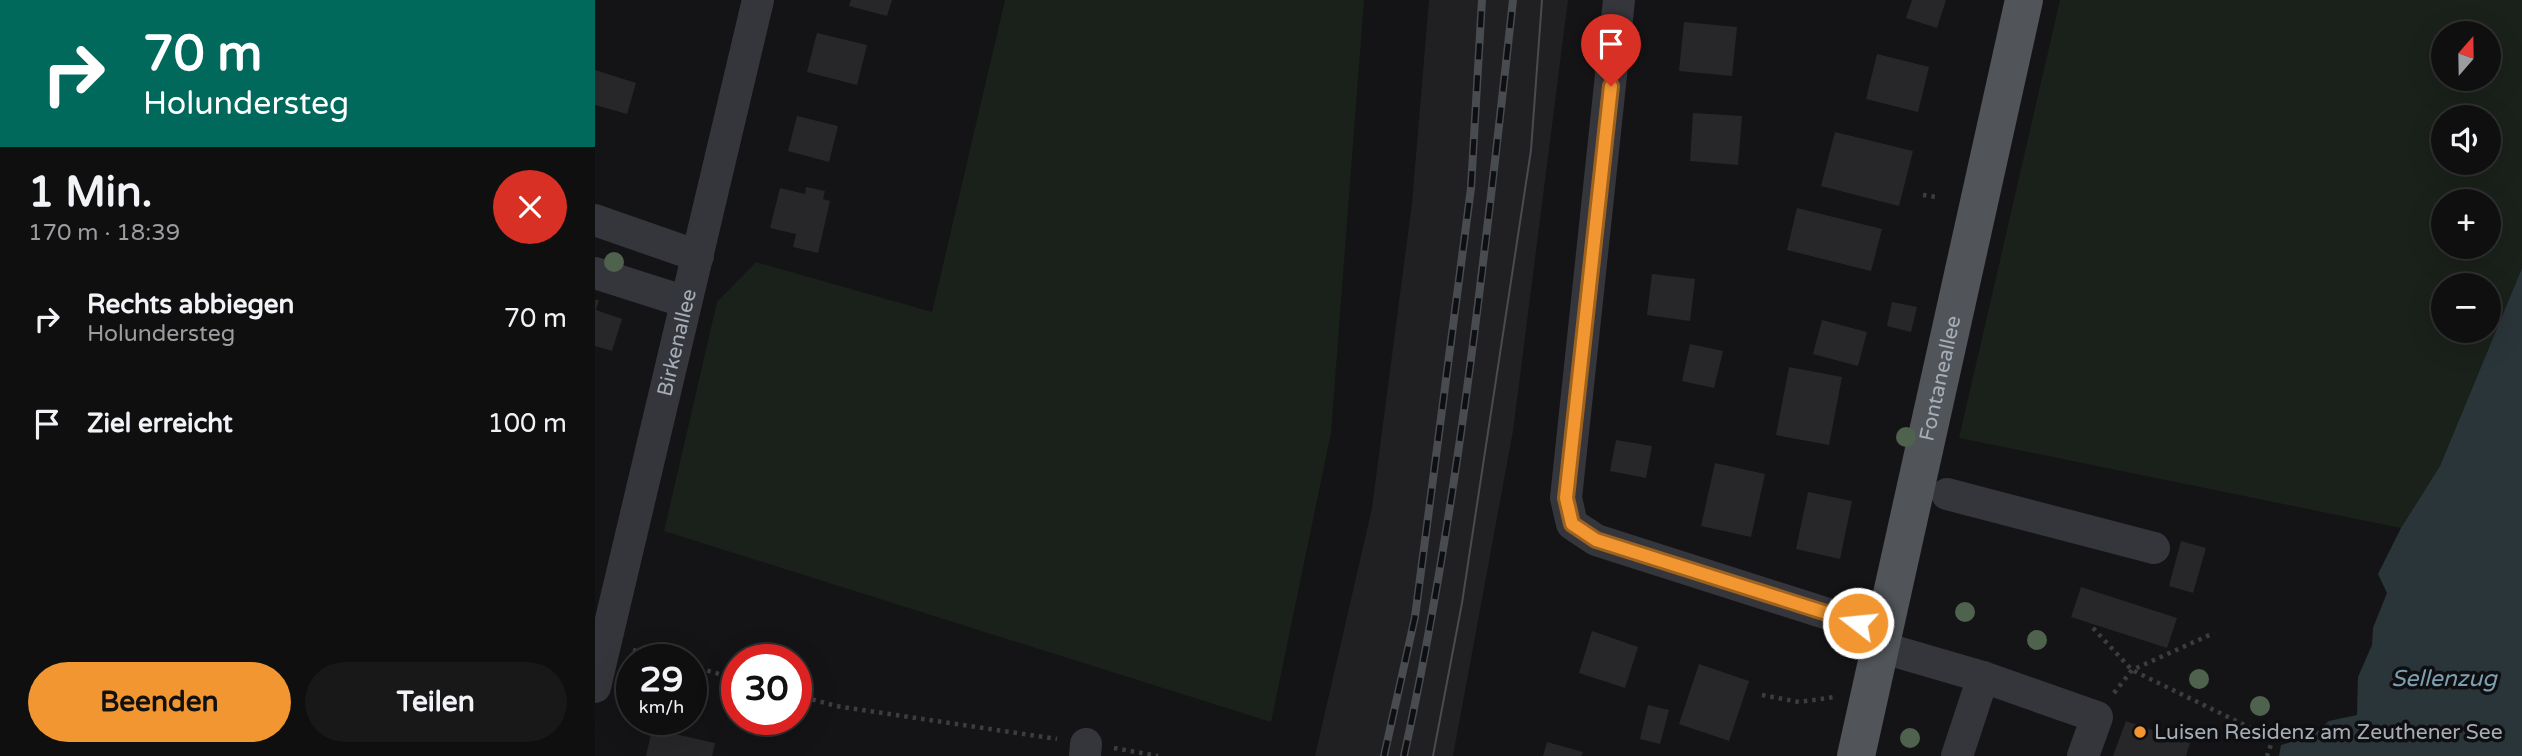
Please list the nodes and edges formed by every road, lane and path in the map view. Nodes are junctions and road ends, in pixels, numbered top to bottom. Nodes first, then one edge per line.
1 (758, 0) edge
2 (1619, 0) edge
3 (2024, 0) edge
4 (1923, 195) dead end
5 (1936, 197) dead end
6 (595, 220) edge
7 (698, 256) junction
8 (595, 273) edge
9 (686, 302) junction
10 (1947, 494) dead end
11 (2154, 548) dead end
12 (2093, 628) dead end
13 (2214, 633) dead end
14 (1882, 638) junction
15 (600, 641) edge
16 (2132, 670) junction
17 (1983, 677) junction
18 (595, 687) edge
19 (1762, 695) dead end
20 (1843, 698) dead end
21 (812, 699) edge
22 (2097, 716) junction
23 (1086, 750) edge
24 (1158, 756) edge
25 (1856, 756) edge
26 (1957, 756) edge
27 (2083, 756) edge
28 (2267, 756) edge

1 - 7 street, Birkenallee
2 - 14 street
3 - 14 main road, Fontaneallee
4 - 5 path
6 - 7 street
7 - 9 street, Birkenallee
8 - 9 street
9 - 15 street, Birkenallee
10 - 11 street
12 - 16 path
13 - 16 path
14 - 17 street
14 - 25 main road, Fontaneallee
15 - 18 street, Birkenallee
16 - 22 path
16 - 28 path
17 - 22 street
17 - 26 street
19 - 20 path
21 - 23 path
22 - 27 street
23 - 24 path

